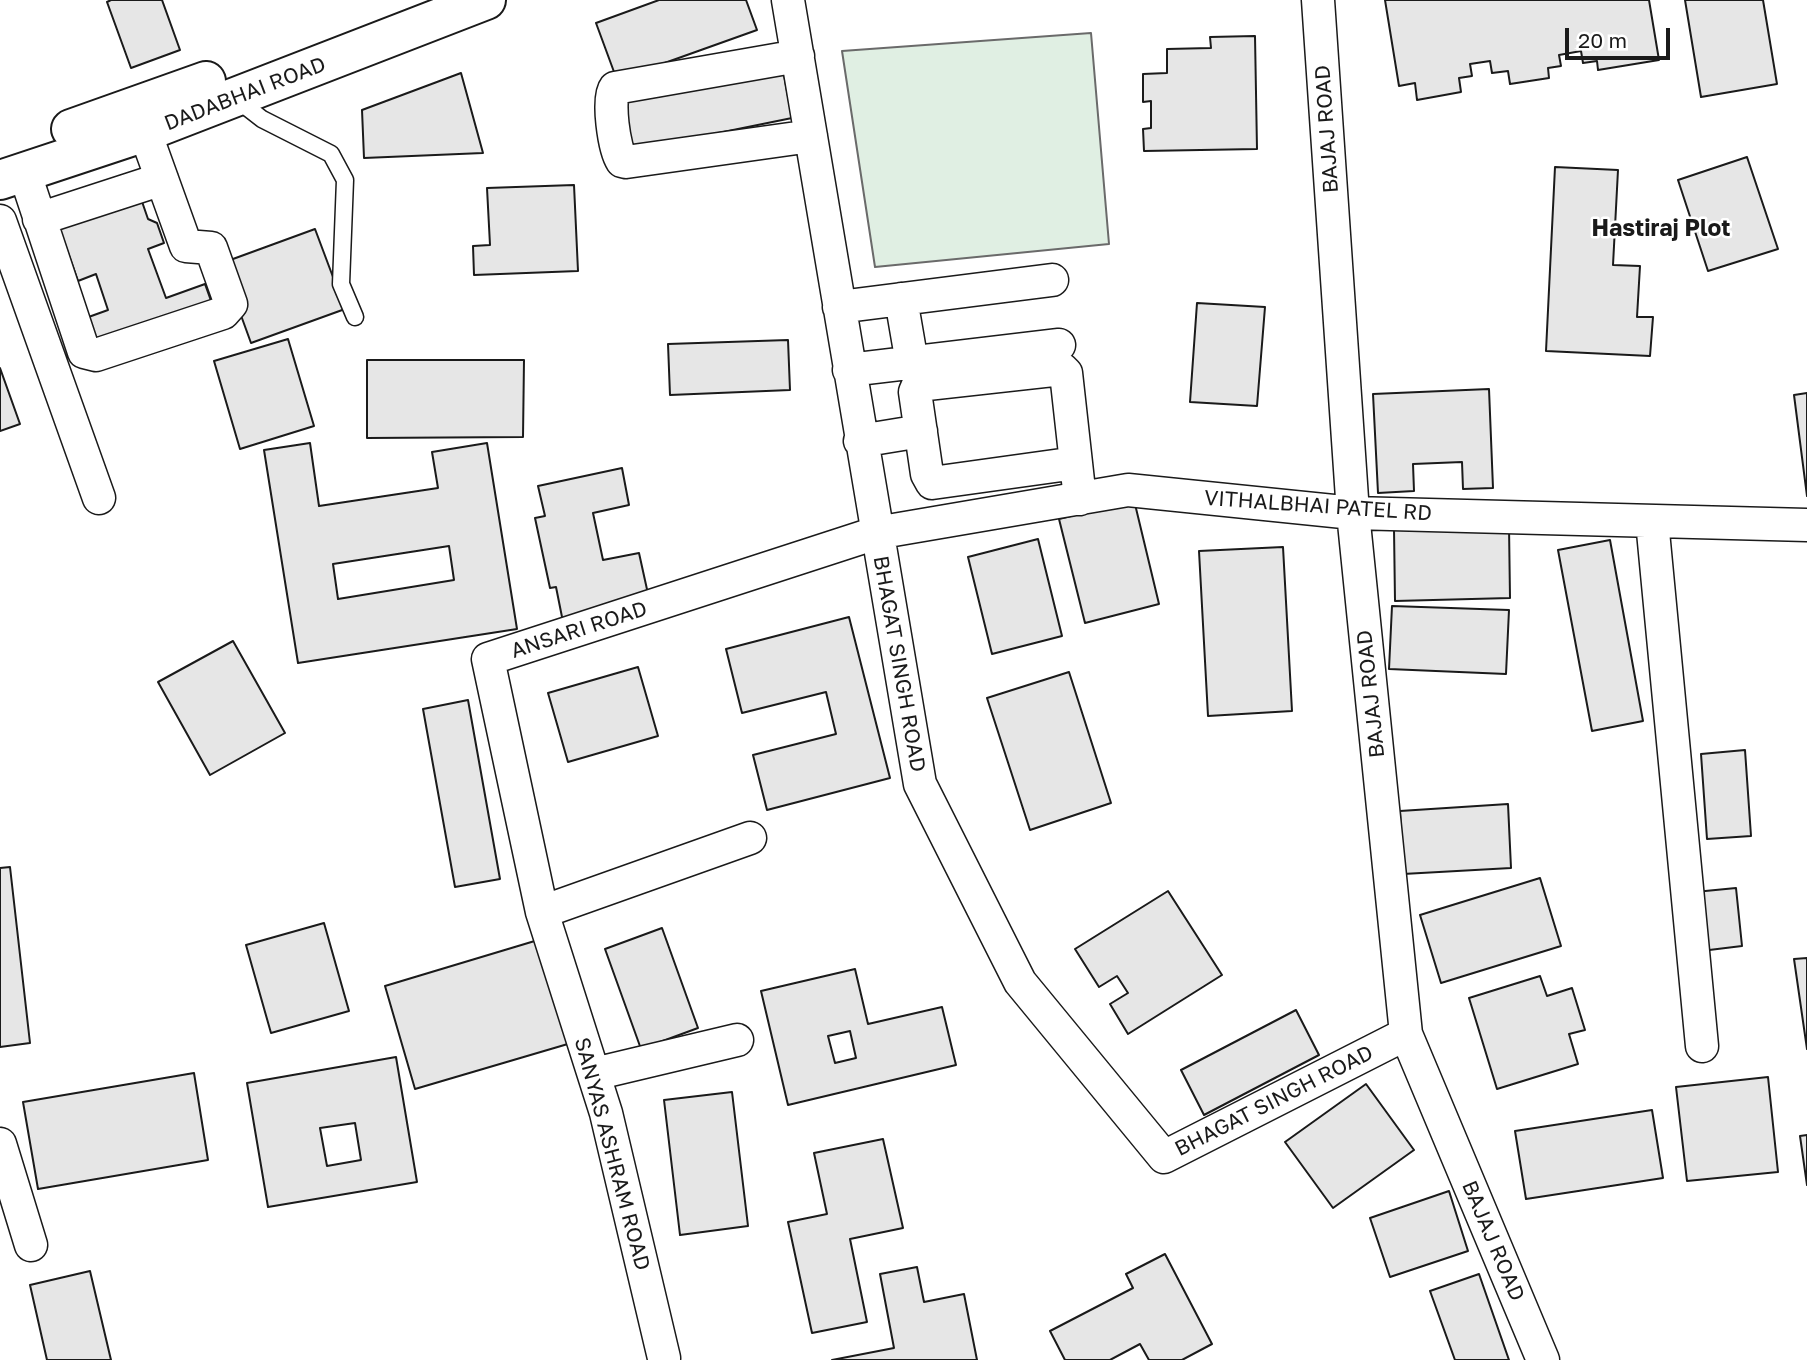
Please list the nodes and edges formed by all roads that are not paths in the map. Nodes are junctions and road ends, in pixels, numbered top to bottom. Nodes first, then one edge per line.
1 (415, 0) edge
2 (486, 0) edge
3 (788, 0) edge
4 (1318, 0) edge
5 (791, 57) junction
6 (235, 98) junction
7 (145, 132) junction
8 (803, 137) junction
9 (8, 169) edge
10 (162, 179) junction
11 (39, 219) junction
12 (0, 221) edge
13 (1052, 280) dead end
14 (901, 299) junction
15 (838, 307) junction
16 (355, 317) dead end
17 (78, 340) junction
18 (1059, 345) dead end
19 (46, 352) junction
20 (912, 363) junction
21 (849, 370) junction
22 (921, 431) junction
23 (860, 441) junction
24 (1076, 463) junction
25 (1002, 473) junction
26 (99, 498) dead end
27 (1080, 499) junction
28 (1008, 511) junction
29 (1353, 513) junction
30 (1652, 521) junction
31 (1807, 525) edge
32 (876, 533) junction
33 (751, 838) dead end
34 (542, 912) junction
35 (1406, 1034) junction
36 (737, 1040) dead end
37 (1702, 1046) dead end
38 (594, 1074) junction
39 (0, 1144) edge
40 (31, 1245) dead end
41 (664, 1358) dead end
42 (1543, 1360) edge

1 - 9 main road, DADABHAI ROAD
2 - 6 main road, DADABHAI ROAD
3 - 5 street, BHAGAT SINGH ROAD
4 - 29 street, BAJAJ ROAD
5 - 8 street, BHAGAT SINGH ROAD
5 - 8 street
6 - 7 main road, DADABHAI ROAD
6 - 16 lane
7 - 9 main road, DADABHAI ROAD
7 - 10 street
8 - 15 street, BHAGAT SINGH ROAD
9 - 11 street
10 - 11 street
10 - 17 street
11 - 17 street
12 - 19 street
13 - 14 street
14 - 15 street
14 - 20 street
15 - 21 street, BHAGAT SINGH ROAD
17 - 19 street
18 - 20 street
19 - 26 street
20 - 21 street
21 - 23 street, BHAGAT SINGH ROAD
22 - 23 street
22 - 24 street
22 - 25 street
23 - 32 street, BHAGAT SINGH ROAD
24 - 25 street
24 - 27 street
25 - 28 street
27 - 28 street, VITHALBHAI PATEL RD
27 - 29 street, VITHALBHAI PATEL RD
28 - 32 street, VITHALBHAI PATEL RD
29 - 30 street, VITHALBHAI PATEL RD
29 - 35 street, BAJAJ ROAD
30 - 31 street, VITHALBHAI PATEL RD
30 - 37 street
32 - 34 street, ANSARI ROAD
32 - 35 street, BHAGAT SINGH ROAD
33 - 34 street
34 - 38 street, SANYAS ASHRAM ROAD
35 - 42 street, BAJAJ ROAD
36 - 38 street
38 - 41 street, SANYAS ASHRAM ROAD
39 - 40 street

